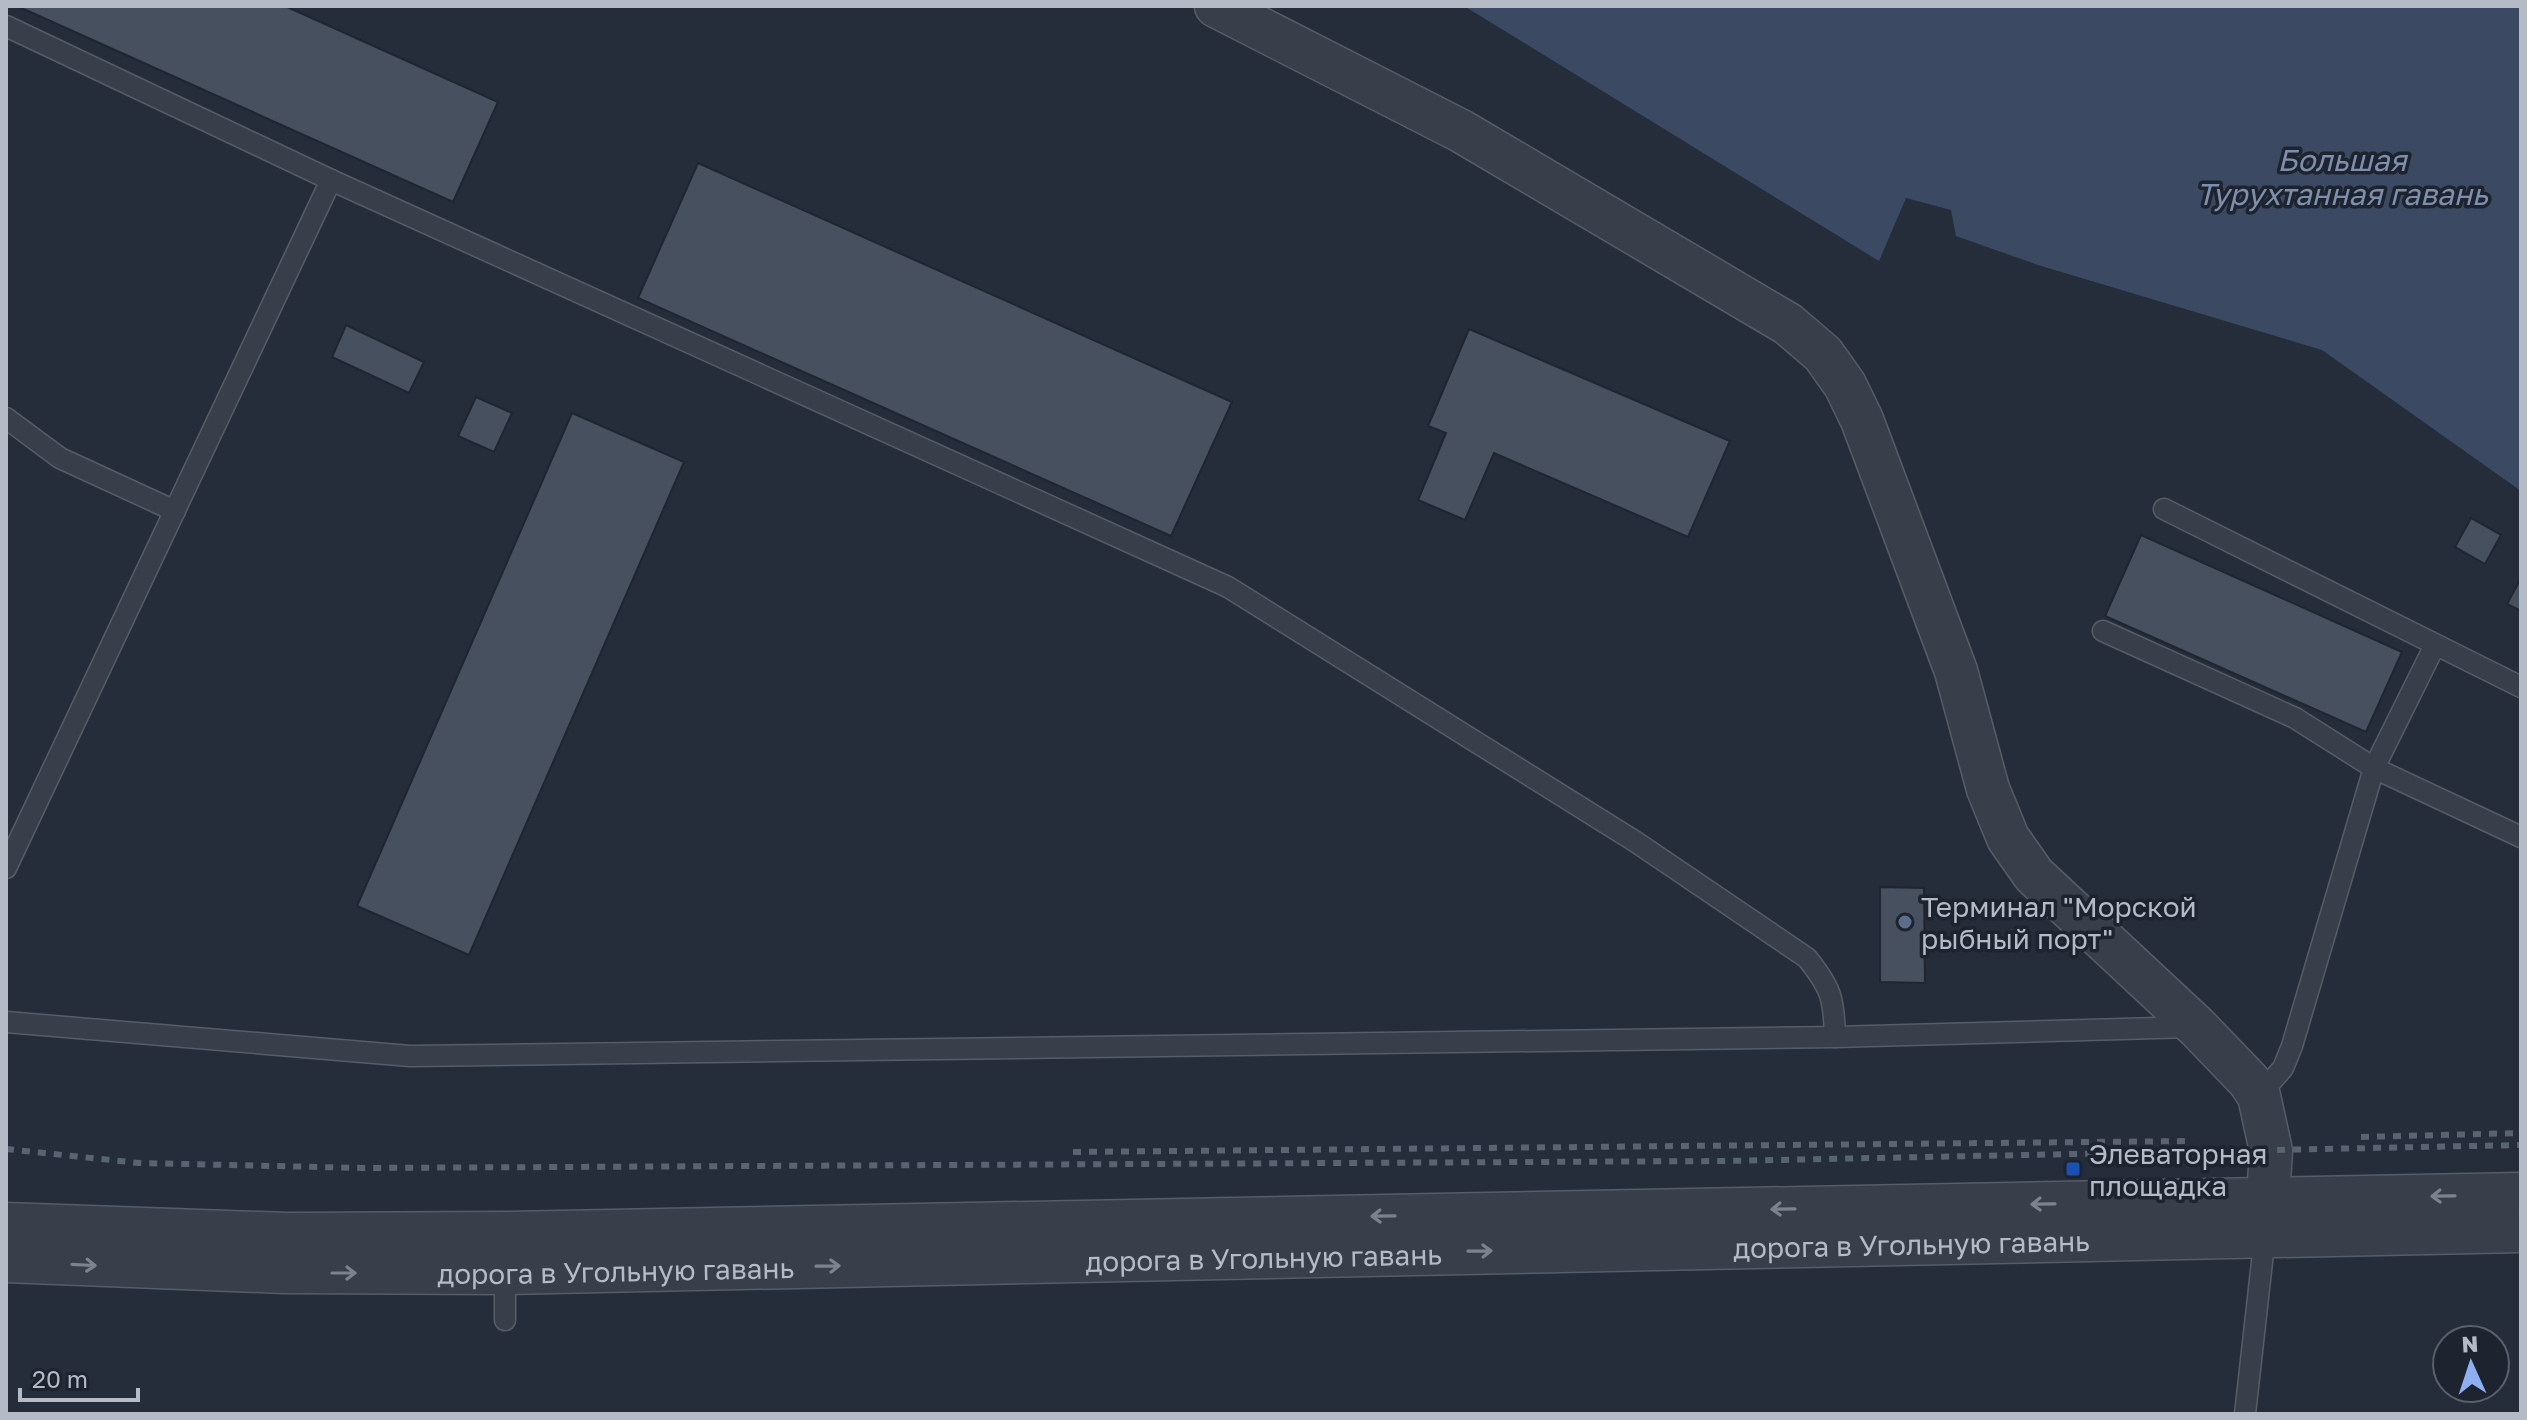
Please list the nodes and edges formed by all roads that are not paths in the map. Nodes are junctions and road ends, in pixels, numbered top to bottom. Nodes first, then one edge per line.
1 (1216, 6) edge
2 (6, 26) edge
3 (331, 180) junction
4 (6, 418) edge
5 (2164, 509) dead end
6 (175, 511) junction
7 (2103, 631) dead end
8 (2435, 645) junction
9 (2521, 687) edge
10 (2374, 768) junction
11 (2521, 837) edge
12 (6, 868) edge
13 (6, 1022) edge
14 (2197, 1027) junction
15 (1835, 1037) junction
16 (2259, 1096) junction
17 (2521, 1194) edge
18 (2267, 1217) junction
19 (6, 1224) edge
20 (2521, 1231) edge
21 (6, 1261) edge
22 (505, 1273) junction
23 (505, 1320) dead end
24 (2245, 1414) edge

1 - 14 street
2 - 3 lane
3 - 6 lane
3 - 15 lane
4 - 6 lane
5 - 8 lane
6 - 12 lane
7 - 10 lane
8 - 9 lane
8 - 10 lane
10 - 11 lane
10 - 16 lane
13 - 15 lane
14 - 15 lane
14 - 16 street
16 - 18 street
17 -> 18 street, дорога в Угольную гавань
18 -> 19 street, дорога в Угольную гавань
18 - 20 street, дорога в Угольную гавань
22 -> 18 street, дорога в Угольную гавань
18 - 24 lane
21 -> 22 street, дорога в Угольную гавань
22 - 23 lane

